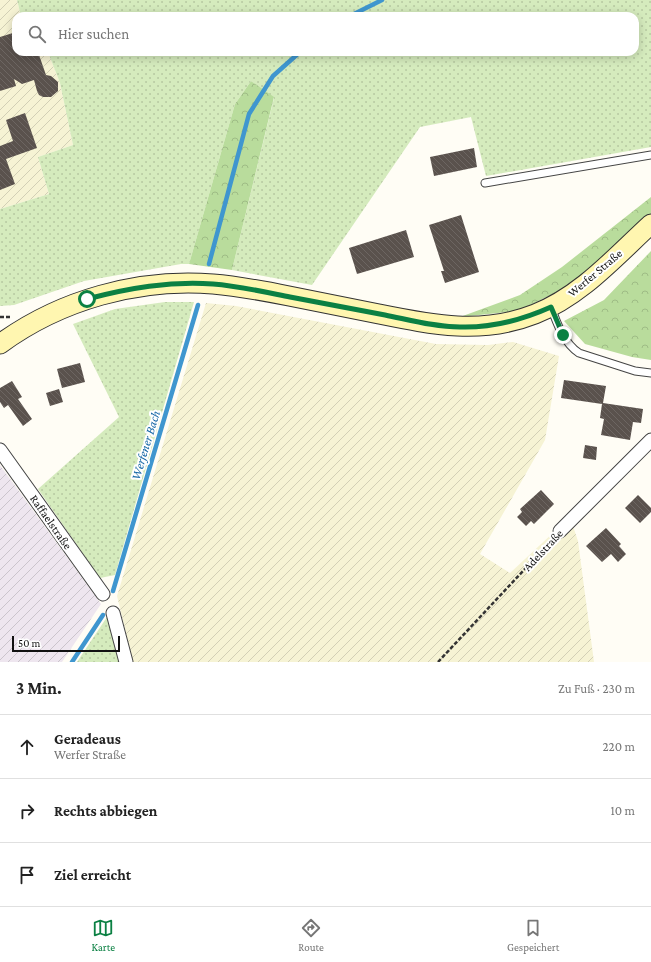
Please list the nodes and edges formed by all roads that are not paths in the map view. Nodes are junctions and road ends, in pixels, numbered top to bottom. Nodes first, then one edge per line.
1 (651, 155) edge
2 (485, 183) dead end
3 (651, 224) edge
4 (551, 307) junction
5 (0, 344) edge
6 (651, 373) edge
7 (651, 440) edge
8 (0, 450) edge
9 (560, 531) road end
10 (103, 594) dead end
11 (113, 613) dead end
12 (126, 662) edge

1 - 2 lane
3 - 4 street, Werfer Straße
4 - 5 street, Werfer Straße
4 - 6 lane
7 - 9 street, Adelstraße
8 - 10 street, Raffaelstraße
11 - 12 street

